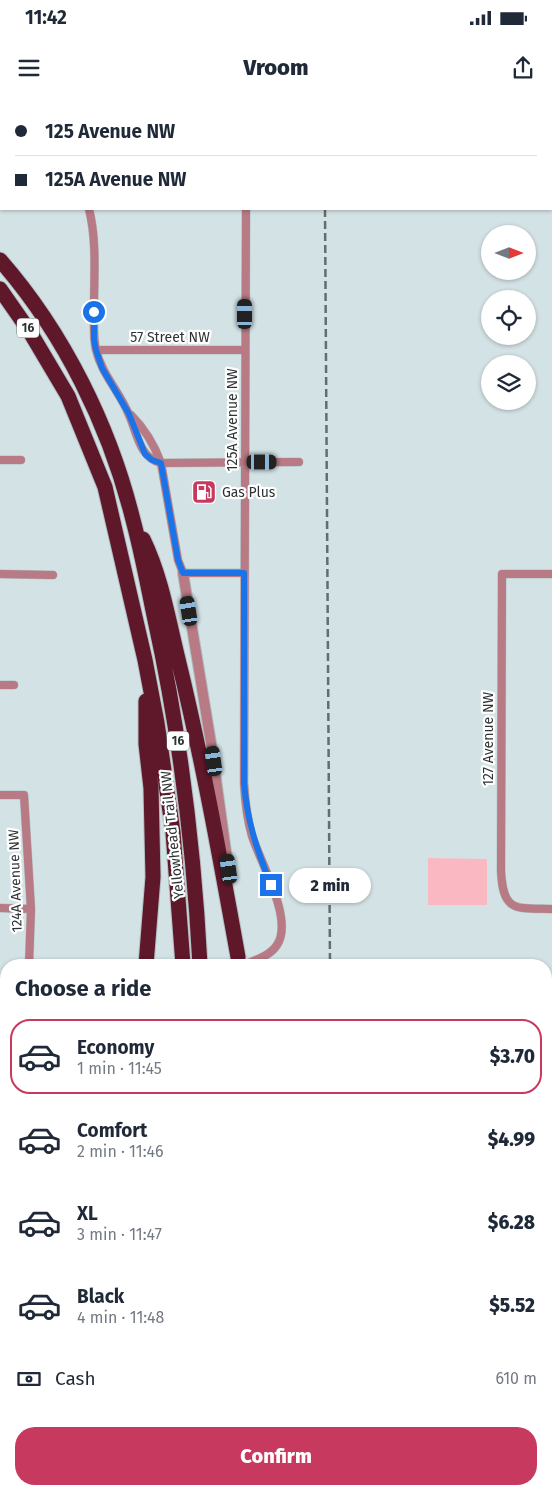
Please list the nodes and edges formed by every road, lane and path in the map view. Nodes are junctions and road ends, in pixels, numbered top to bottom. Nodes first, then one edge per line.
1 (89, 210) edge
2 (246, 210) edge
3 (0, 260) edge
4 (0, 289) edge
5 (96, 350) junction
6 (245, 350) junction
7 (129, 414) junction
8 (0, 460) edge
9 (21, 460) dead end
10 (244, 462) junction
11 (299, 462) dead end
12 (161, 463) junction
13 (133, 520) junction
14 (183, 573) junction
15 (244, 573) junction
16 (0, 574) edge
17 (53, 574) dead end
18 (552, 574) edge
19 (145, 660) junction
20 (0, 685) edge
21 (14, 685) dead end
22 (0, 795) edge
23 (0, 908) edge
24 (31, 909) junction
25 (552, 909) edge
26 (30, 959) edge
27 (147, 959) edge
28 (183, 959) edge
29 (199, 959) edge
30 (239, 959) edge
31 (240, 959) edge
32 (251, 959) edge

1 - 5 street
2 - 6 street, 125A Avenue NW
3 - 13 highway, Yellowhead Trail NW / 16
4 - 19 highway, Yellowhead Trail NW / 16
5 - 6 street, 57 Street NW
5 - 7 street
6 - 10 street, 125A Avenue NW
7 - 12 street
7 - 12 street
8 - 9 street
10 - 11 street
10 - 12 street
10 - 15 street, 125A Avenue NW
12 - 14 street
13 - 29 highway, Yellowhead Trail NW / 16
13 - 30 highway
14 - 15 street
14 - 31 street
15 - 32 street, 125A Avenue NW
16 - 17 street
18 - 25 street, 127 Avenue NW
19 - 27 highway
19 - 28 highway, Yellowhead Trail NW / 16
20 - 21 street
22 - 24 street, 124A Avenue NW
23 - 24 street
24 - 26 street, 124A Avenue NW

